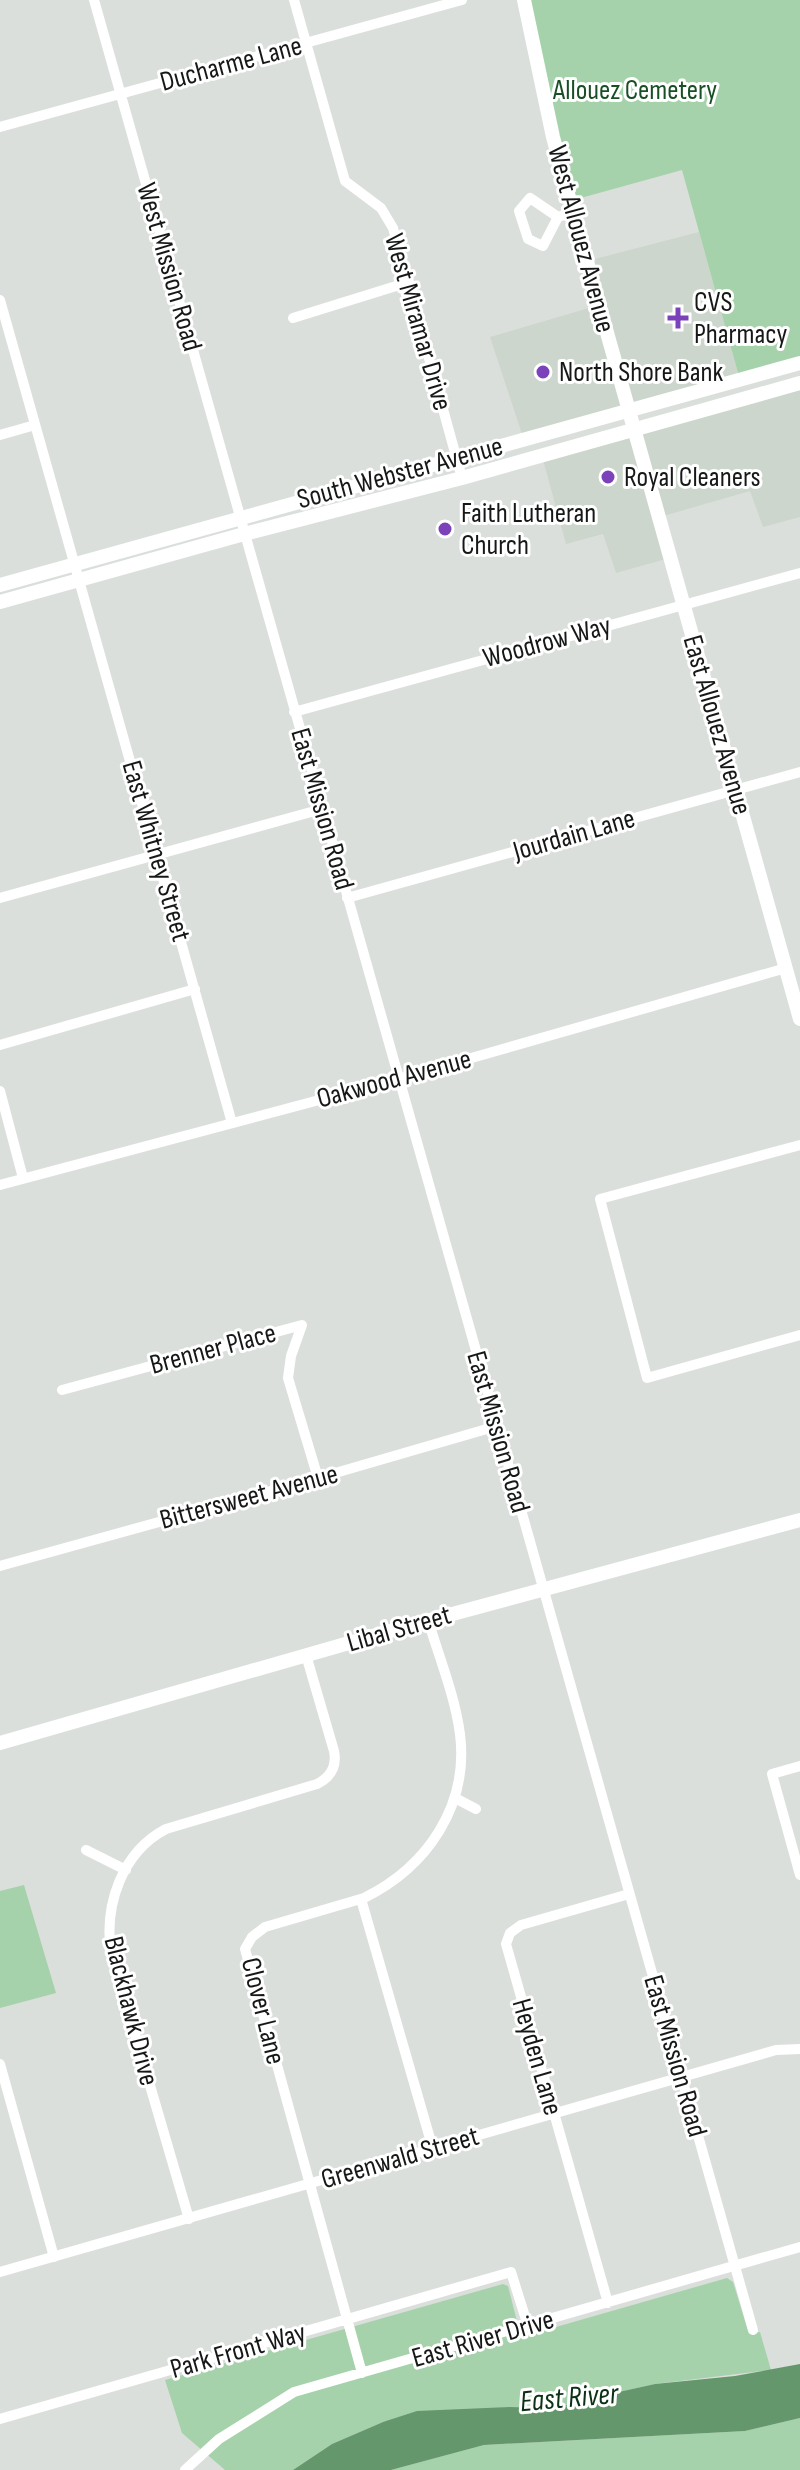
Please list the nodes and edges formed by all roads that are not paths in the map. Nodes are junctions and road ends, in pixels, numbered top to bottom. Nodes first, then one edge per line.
1 (94, 0) edge
2 (294, 0) edge
3 (462, 0) edge
4 (524, 0) edge
5 (450, 2) edge
6 (306, 43) junction
7 (120, 94) junction
8 (0, 127) edge
9 (573, 212) junction
10 (558, 217) junction
11 (409, 282) junction
12 (0, 300) edge
13 (293, 318) dead end
14 (800, 363) edge
15 (800, 383) edge
16 (629, 411) junction
17 (35, 425) junction
18 (634, 431) junction
19 (0, 435) edge
20 (456, 458) junction
21 (462, 478) junction
22 (239, 517) junction
23 (244, 534) junction
24 (74, 564) junction
25 (800, 573) edge
26 (78, 580) junction
27 (0, 585) edge
28 (0, 602) edge
29 (684, 605) junction
30 (294, 712) junction
31 (800, 772) edge
32 (736, 790) junction
33 (322, 809) junction
34 (157, 855) junction
35 (0, 898) edge
36 (347, 898) junction
37 (786, 968) junction
38 (195, 989) junction
39 (800, 1019) edge
40 (0, 1045) edge
41 (398, 1079) junction
42 (0, 1091) edge
43 (232, 1123) junction
44 (800, 1145) edge
45 (23, 1178) junction
46 (0, 1185) edge
47 (800, 1335) edge
48 (62, 1390) dead end
49 (497, 1426) junction
50 (318, 1478) junction
51 (800, 1520) edge
52 (0, 1566) edge
53 (543, 1590) junction
54 (428, 1620) junction
55 (306, 1655) junction
56 (0, 1743) edge
57 (800, 1766) edge
58 (455, 1798) junction
59 (476, 1809) dead end
60 (86, 1850) dead end
61 (126, 1870) junction
62 (800, 1875) edge
63 (629, 1894) junction
64 (361, 1899) junction
65 (800, 2049) edge
66 (0, 2064) edge
67 (681, 2077) junction
68 (4, 2100) edge
69 (554, 2114) junction
70 (433, 2149) junction
71 (309, 2184) junction
72 (189, 2219) junction
73 (800, 2247) edge
74 (54, 2257) junction
75 (734, 2266) junction
76 (0, 2272) edge
77 (608, 2303) junction
78 (347, 2319) junction
79 (528, 2326) junction
80 (753, 2330) dead end
81 (362, 2373) junction
82 (0, 2419) edge
83 (185, 2470) edge

1 - 7 street, West Mission Road
2 - 6 street, West Miramar Drive
3 - 5 street, Ducharme Lane
4 - 9 street, West Allouez Avenue
5 - 6 street, Ducharme Lane
6 - 7 street, Ducharme Lane
6 - 11 street, West Miramar Drive
7 - 8 street, Ducharme Lane
7 - 22 street, West Mission Road
9 - 10 street
9 - 16 street, West Allouez Avenue
10 - 10 street
11 - 13 street
11 - 20 street, West Miramar Drive
12 - 17 street, East Whitney Street
14 - 16 street, South Webster Avenue
15 - 18 street, South Webster Avenue
16 - 18 street, West Allouez Avenue
16 - 20 street, South Webster Avenue
17 - 19 street
17 - 24 street, East Whitney Street
18 - 21 street, South Webster Avenue
18 - 29 street, East Allouez Avenue
20 - 21 street, West Miramar Drive
20 - 22 street, South Webster Avenue
21 - 23 street, South Webster Avenue
22 - 23 street, West Mission Road
22 - 24 street, South Webster Avenue
23 - 26 street, South Webster Avenue
23 - 30 street, East Mission Road
24 - 26 street, East Whitney Street
24 - 27 street, South Webster Avenue
25 - 29 street, Woodrow Way
26 - 28 street, South Webster Avenue
26 - 34 street, East Whitney Street
29 - 30 street, Woodrow Way
29 - 32 street, East Allouez Avenue
30 - 33 street, East Mission Road
31 - 32 street, Jourdain Lane
32 - 36 street, Jourdain Lane
32 - 37 street, East Allouez Avenue
33 - 34 street
33 - 36 street, East Mission Road
34 - 35 street
34 - 38 street, East Whitney Street
36 - 41 street, East Mission Road
37 - 39 street, East Allouez Avenue
37 - 41 street, Oakwood Avenue
38 - 40 street
38 - 43 street, East Whitney Street
41 - 43 street, Oakwood Avenue
41 - 49 street, East Mission Road
42 - 45 street
43 - 45 street, Oakwood Avenue
44 - 47 street
45 - 46 street, Oakwood Avenue
48 - 50 street, Brenner Place
49 - 50 street, Bittersweet Avenue
49 - 53 street, East Mission Road
50 - 52 street, Bittersweet Avenue
51 - 53 street, Libal Street
53 - 54 street, Libal Street
53 - 63 street, East Mission Road
54 - 55 street, Libal Street
54 - 58 street, Clover Lane
55 - 56 street, Libal Street
55 - 61 street, Blackhawk Drive
57 - 62 street
58 - 59 street
58 - 64 street, Clover Lane
60 - 61 street
61 - 72 street, Blackhawk Drive
63 - 67 street, East Mission Road
63 - 69 street, Heyden Lane
64 - 70 street
64 - 71 street, Clover Lane
65 - 67 street, Greenwald Street
66 - 68 street
67 - 69 street, Greenwald Street
67 - 75 street, East Mission Road
68 - 74 street
69 - 70 street, Greenwald Street
69 - 77 street, Heyden Lane
70 - 71 street, Greenwald Street
71 - 72 street, Greenwald Street
71 - 78 street, Clover Lane
72 - 74 street, Greenwald Street
73 - 75 street, East River Drive
74 - 76 street, Greenwald Street
75 - 77 street, East River Drive
75 - 80 street, East Mission Road
77 - 79 street, East River Drive
78 - 79 street, Park Front Way
78 - 81 street, Clover Lane
78 - 82 street, Park Front Way
79 - 81 street, East River Drive
81 - 83 street, East River Drive

